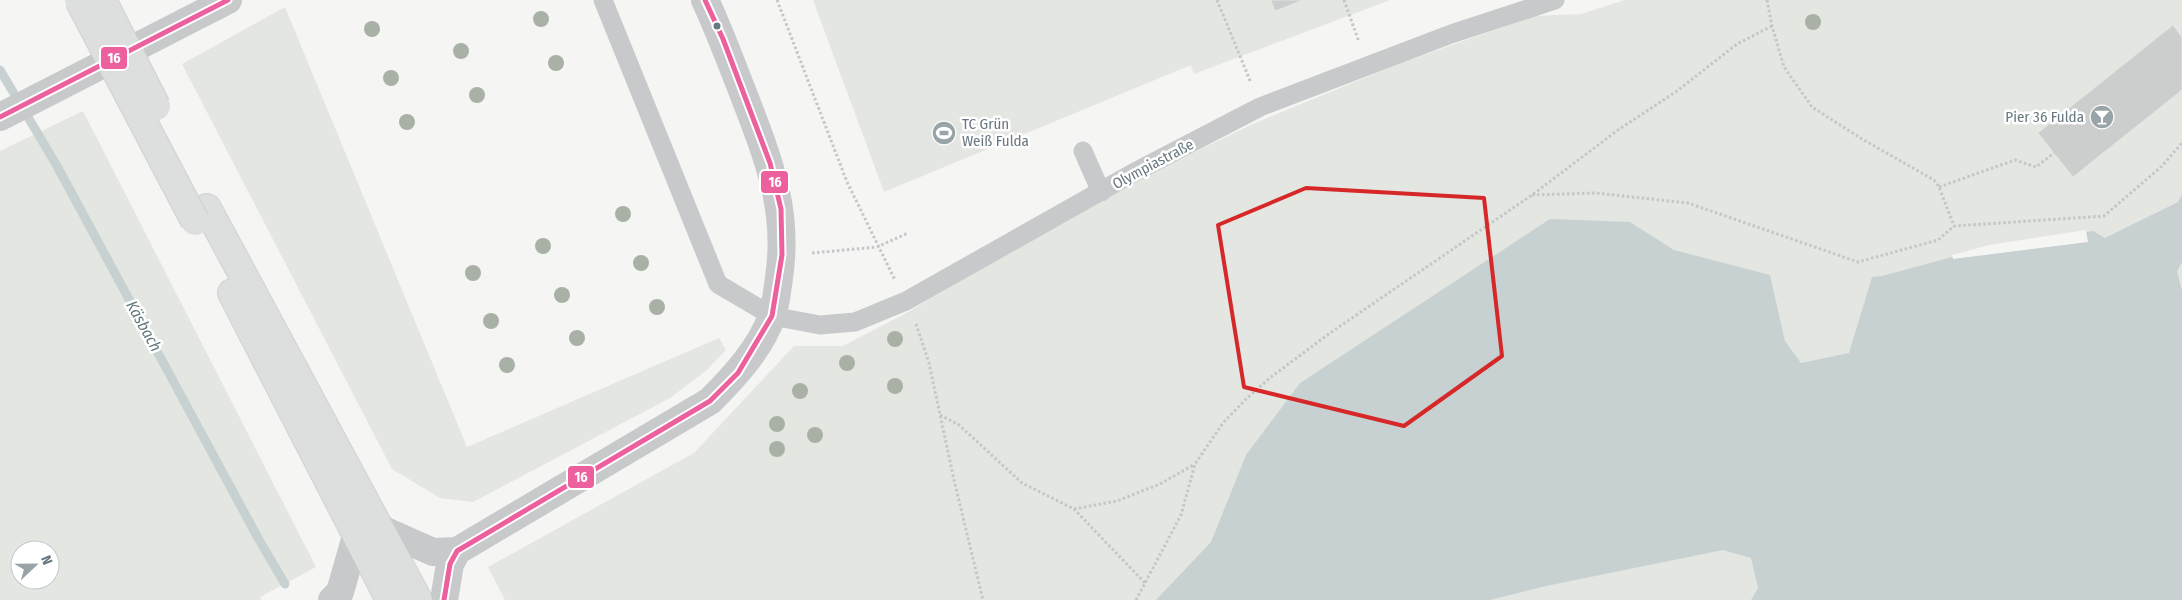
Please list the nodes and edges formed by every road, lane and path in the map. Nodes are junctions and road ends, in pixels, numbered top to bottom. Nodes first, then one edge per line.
1 (79, 0) edge
2 (102, 0) edge
3 (228, 0) edge
4 (603, 0) edge
5 (705, 0) edge
6 (777, 0) edge
7 (1217, 0) edge
8 (1344, 0) edge
9 (1767, 0) edge
10 (1548, 2) edge
11 (1772, 26) junction
12 (1368, 65) junction
13 (1260, 107) junction
14 (0, 117) edge
15 (2182, 143) edge
16 (1082, 151) dead end
17 (2054, 153) dead end
18 (1939, 187) junction
19 (1101, 192) junction
20 (1532, 194) junction
21 (201, 214) junction
22 (1954, 226) junction
23 (908, 233) dead end
24 (877, 247) junction
25 (807, 253) dead end
26 (906, 300) junction
27 (772, 316) junction
28 (940, 415) junction
29 (1196, 464) junction
30 (1074, 509) junction
31 (368, 532) junction
32 (457, 551) junction
33 (1146, 584) junction
34 (332, 600) edge
35 (390, 600) edge
36 (418, 600) edge
37 (444, 600) edge
38 (983, 600) edge
39 (1136, 600) edge

1 - 21 main road, bridge
2 - 21 main road, bridge
3 - 14 street
4 - 27 lane, Olympiastraße
5 - 27 street
6 - 24 path
7 - 13 path
8 - 12 path
9 - 11 path
10 - 12 lane, Olympiastraße
11 - 18 path
11 - 20 path
12 - 13 lane, Olympiastraße
13 - 19 lane, Olympiastraße
15 - 22 path
16 - 19 lane
17 - 18 path
18 - 22 path
19 - 26 lane, Olympiastraße
20 - 22 path
20 - 29 path
21 - 31 main road
23 - 24 path
24 - 25 path
24 - 26 path
26 - 27 lane, Olympiastraße
26 - 28 path
27 - 32 street
28 - 30 path
28 - 38 path
29 - 30 path
29 - 33 path
30 - 33 path
31 - 32 street
31 - 34 street
31 - 35 main road
31 - 36 main road
32 - 37 street
33 - 39 path

